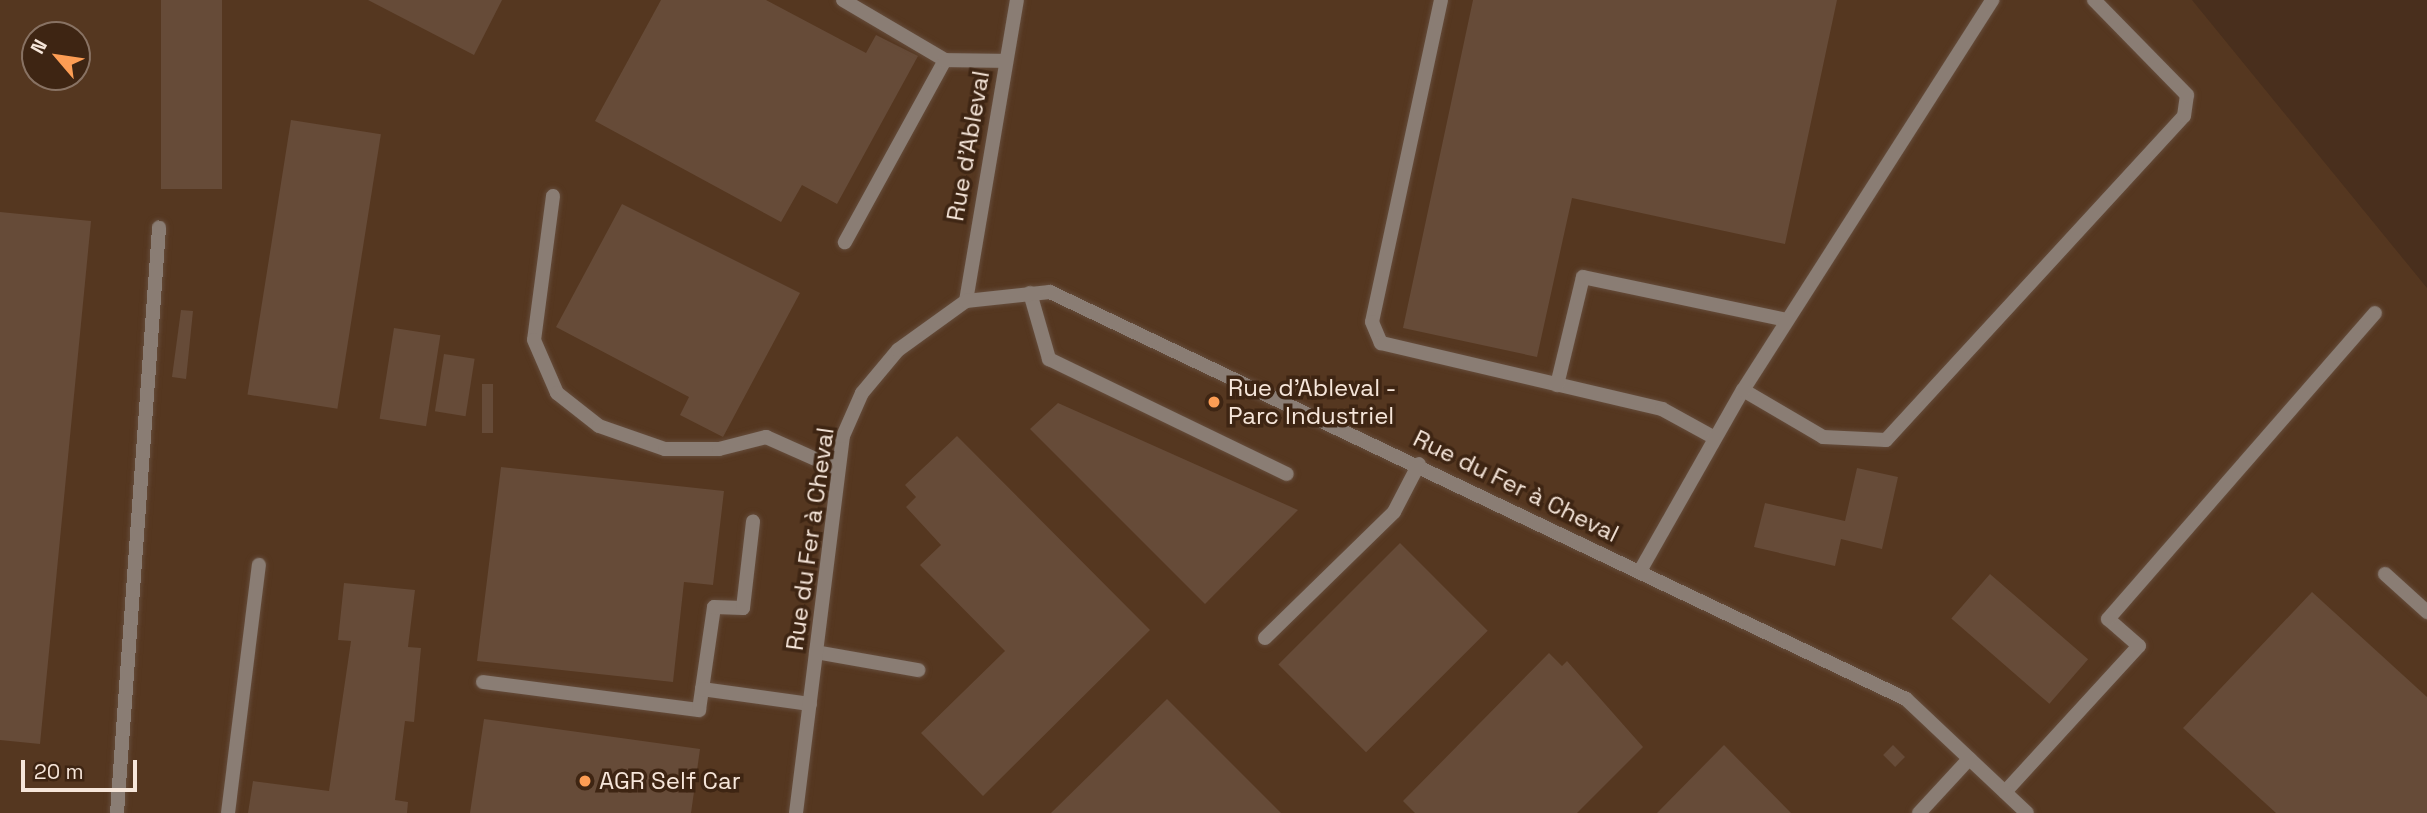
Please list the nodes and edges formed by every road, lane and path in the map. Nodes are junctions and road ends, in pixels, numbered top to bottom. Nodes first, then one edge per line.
1 (843, 0) edge
2 (1017, 0) edge
3 (1441, 0) edge
4 (1992, 0) edge
5 (2094, 0) edge
6 (945, 60) junction
7 (1006, 61) junction
8 (553, 196) dead end
9 (159, 228) dead end
10 (845, 242) dead end
11 (1030, 293) junction
12 (966, 301) junction
13 (2375, 313) dead end
14 (1787, 320) junction
15 (1557, 385) junction
16 (1743, 390) junction
17 (1715, 438) junction
18 (1419, 464) junction
19 (838, 469) junction
20 (1287, 474) dead end
21 (753, 522) dead end
22 (259, 565) dead end
23 (1640, 571) junction
24 (2385, 574) dead end
25 (2427, 612) edge
26 (1265, 638) dead end
27 (816, 652) junction
28 (918, 670) dead end
29 (483, 682) dead end
30 (702, 690) junction
31 (810, 704) junction
32 (1969, 759) junction
33 (2005, 792) junction
34 (117, 813) edge
35 (228, 813) edge
36 (796, 813) edge
37 (1919, 813) edge
38 (2027, 813) edge

1 - 6 street
2 - 7 street, Rue d'Ableval
3 - 15 street
4 - 14 street
5 - 16 street
6 - 7 street
6 - 10 street
7 - 12 street, Rue d'Ableval
8 - 19 street
9 - 34 street
11 - 12 street, Rue du Fer à Cheval
11 - 18 street, Rue du Fer à Cheval
11 - 20 street
12 - 19 street, Rue du Fer à Cheval
13 - 33 street
14 - 15 street
14 - 16 street
15 - 17 street
16 - 17 street
17 - 23 street
18 - 23 street, Rue du Fer à Cheval
18 - 26 street
19 - 27 street, Rue du Fer à Cheval
21 - 30 street
22 - 35 street
23 - 32 street, Rue du Fer à Cheval
24 - 25 street
27 - 28 street
27 - 31 street, Rue du Fer à Cheval
29 - 30 street
30 - 31 street
31 - 36 street, Rue du Fer à Cheval
32 - 33 street, Rue du Fer à Cheval
32 - 37 street
33 - 38 street, Rue du Fer à Cheval

